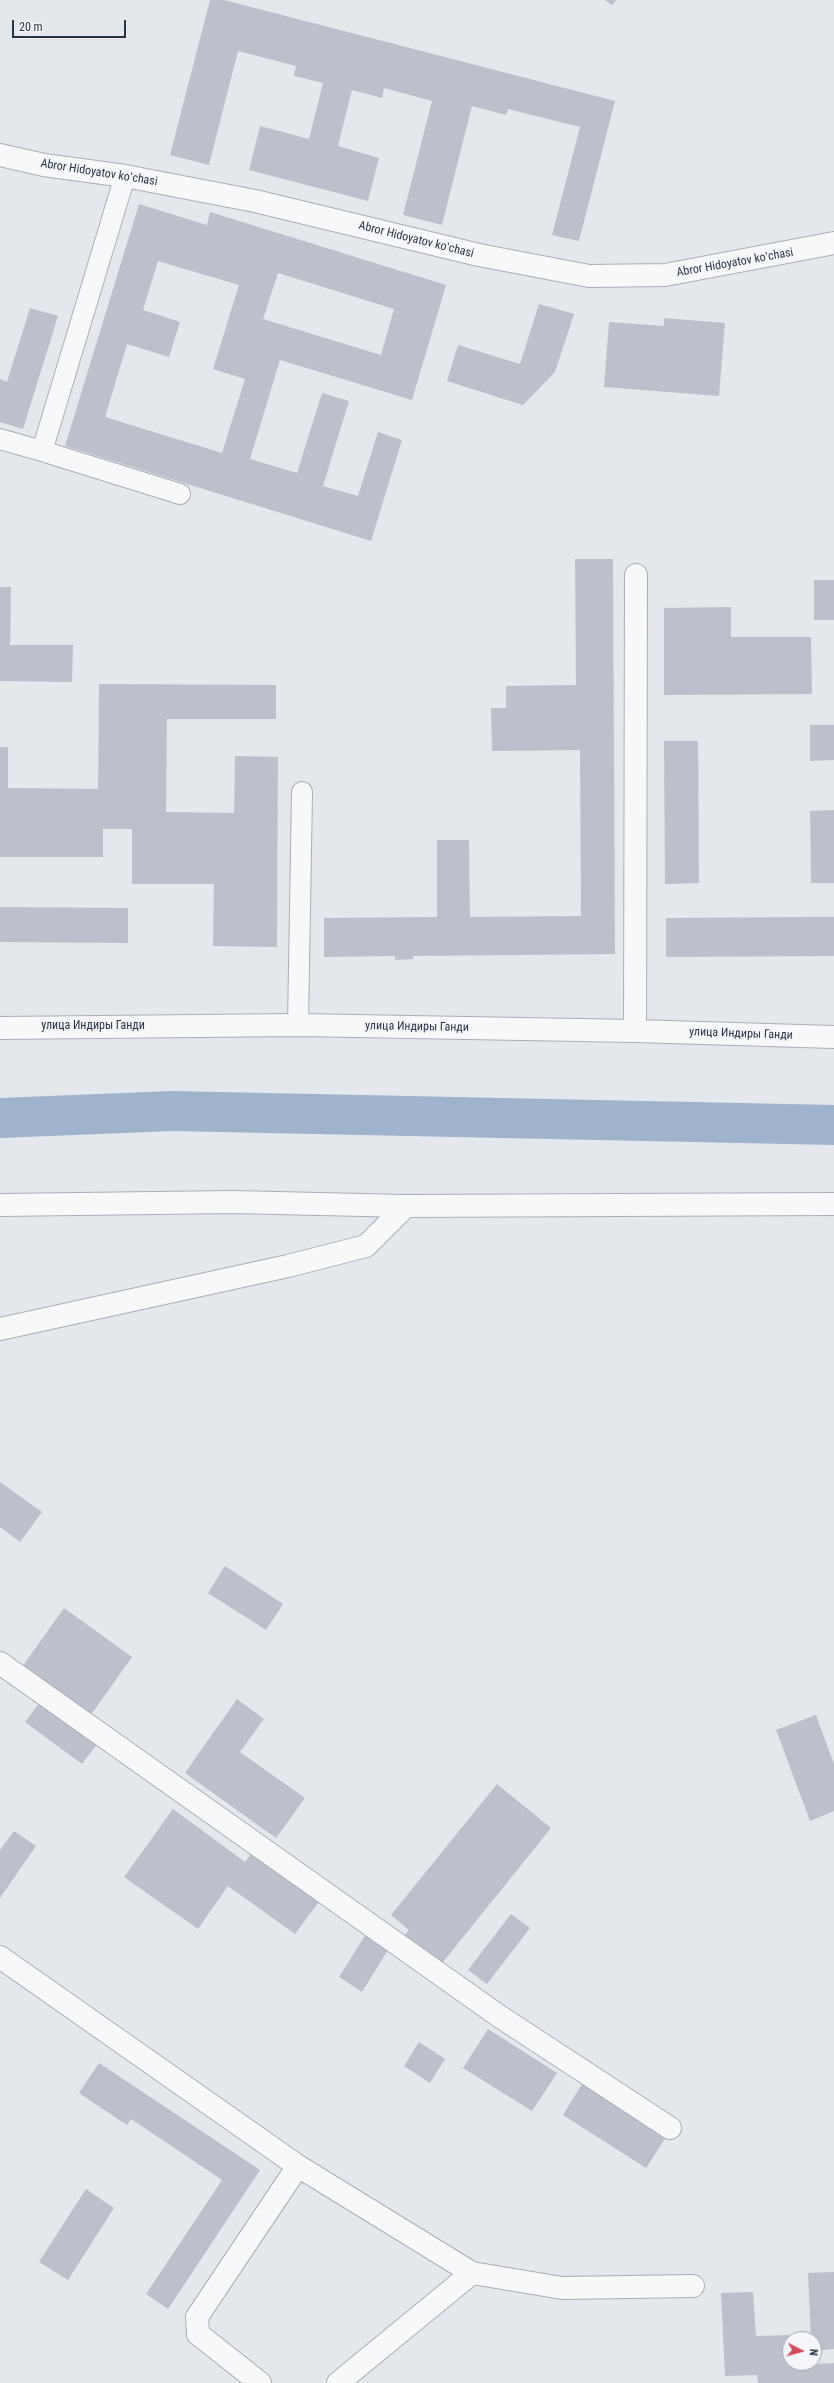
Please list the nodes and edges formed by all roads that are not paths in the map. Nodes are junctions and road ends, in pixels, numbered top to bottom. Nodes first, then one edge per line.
1 (0, 155) edge
2 (125, 176) junction
3 (834, 243) edge
4 (0, 439) edge
5 (42, 451) junction
6 (180, 494) dead end
7 (636, 575) dead end
8 (302, 792) dead end
9 (298, 1025) junction
10 (0, 1028) edge
11 (635, 1031) junction
12 (834, 1037) edge
13 (834, 1204) edge
14 (0, 1205) edge
15 (406, 1206) junction
16 (0, 1329) edge
17 (0, 1663) edge
18 (0, 1957) edge
19 (670, 2128) dead end
20 (298, 2166) junction
21 (472, 2273) junction
22 (693, 2286) dead end
23 (260, 2383) edge
24 (338, 2383) edge

1 - 2 street, Abror Hidoyatov koʻchasi
2 - 3 street, Abror Hidoyatov koʻchasi
2 - 5 lane
4 - 5 lane
5 - 6 lane
7 - 11 street
8 - 9 lane
9 - 10 street, улица Индиры Ганди
9 - 11 street, улица Индиры Ганди
11 - 12 street, улица Индиры Ганди
13 - 15 street
14 - 15 street
15 - 16 street
17 - 19 street
18 - 20 street
20 - 21 street
20 - 23 street
21 - 22 street
21 - 24 street

